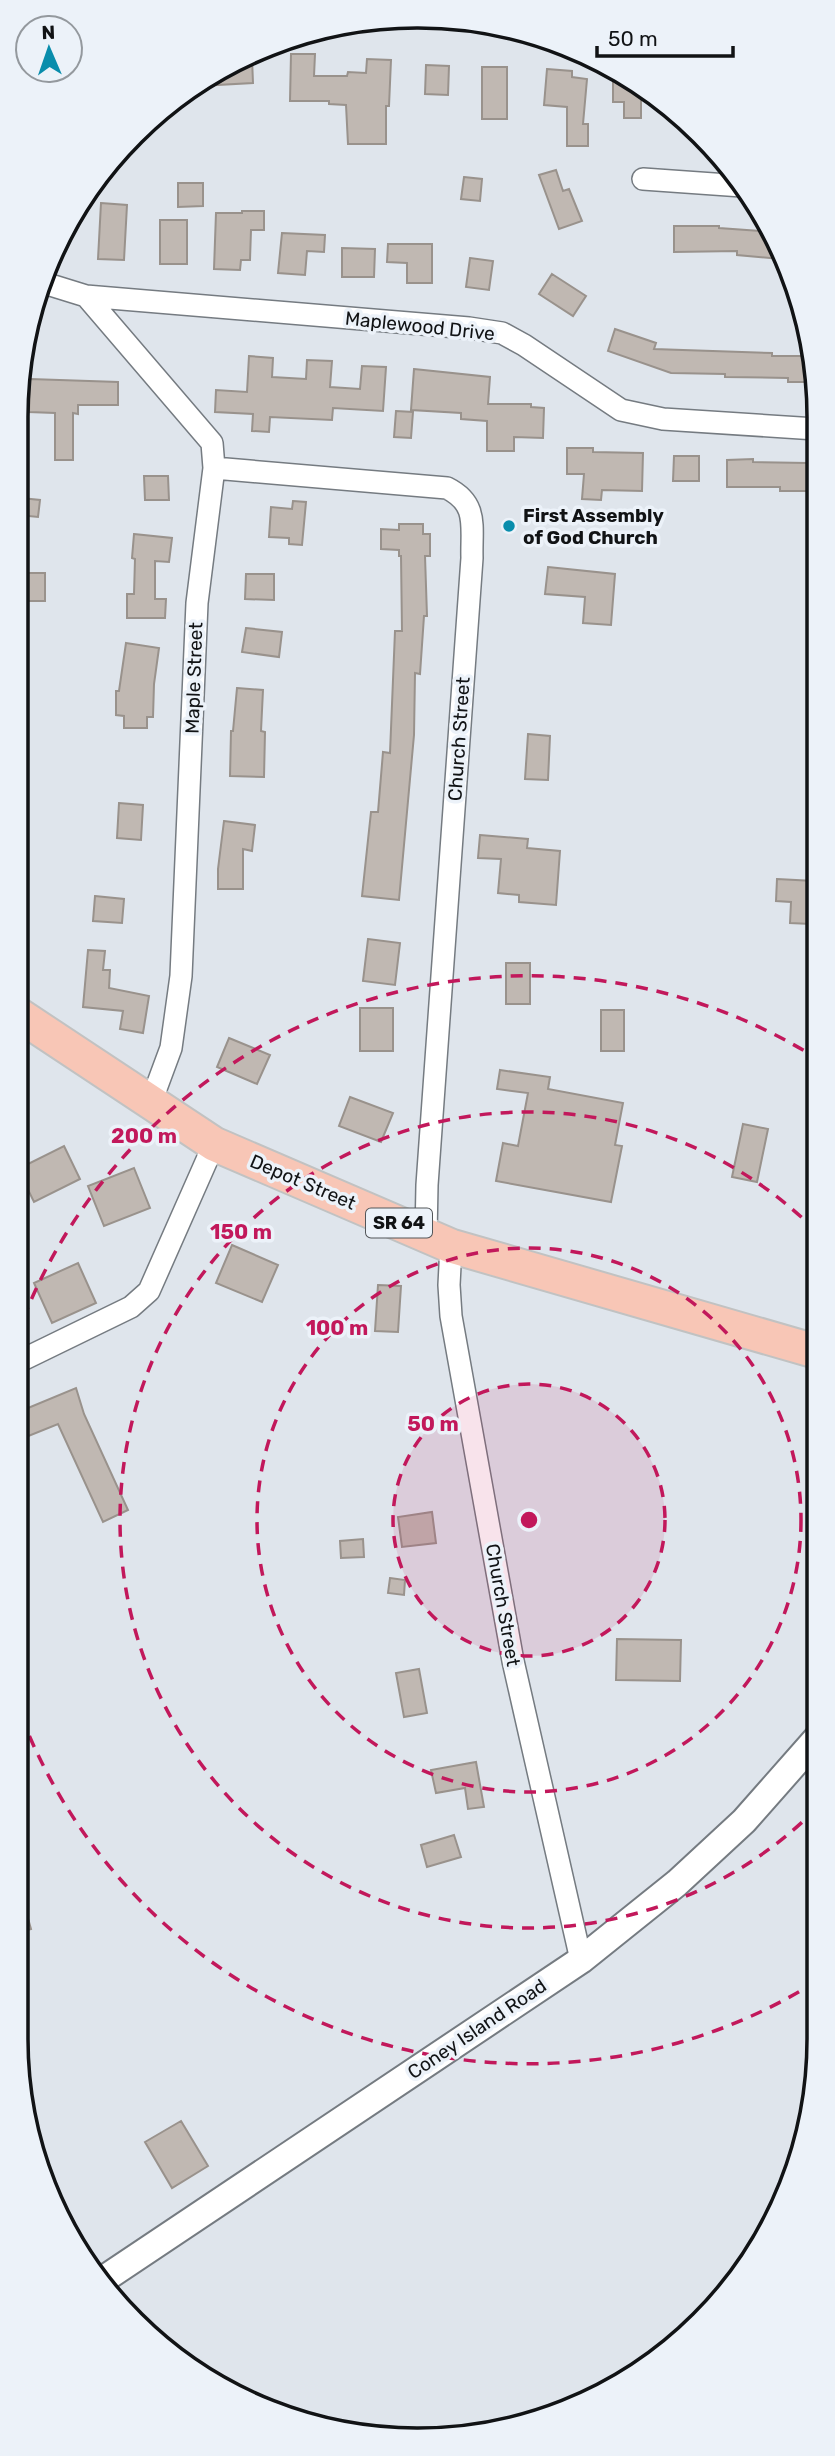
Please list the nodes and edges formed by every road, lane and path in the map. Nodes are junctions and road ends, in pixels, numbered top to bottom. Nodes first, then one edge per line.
1 (643, 179) dead end
2 (730, 185) edge
3 (52, 285) edge
4 (86, 296) junction
5 (807, 428) edge
6 (214, 468) junction
7 (28, 1021) edge
8 (152, 1102) junction
9 (214, 1144) junction
10 (439, 1240) junction
11 (807, 1349) edge
12 (28, 1357) edge
13 (807, 1750) edge
14 (581, 1960) junction
15 (108, 2276) edge

1 - 2 street
3 - 4 street, Maplewood Drive
4 - 5 street, Maplewood Drive
4 - 6 street, Maple Street
6 - 8 street, Maple Street
6 - 10 street, Church Street
7 - 8 main road, Depot Street / SR 64
8 - 9 main road, Depot Street / SR 64
9 - 10 main road, Depot Street / SR 64
9 - 12 street
10 - 11 main road, Depot Street / SR 64
10 - 14 street, Church Street
13 - 14 street, Coney Island Road
14 - 15 street, Coney Island Road

